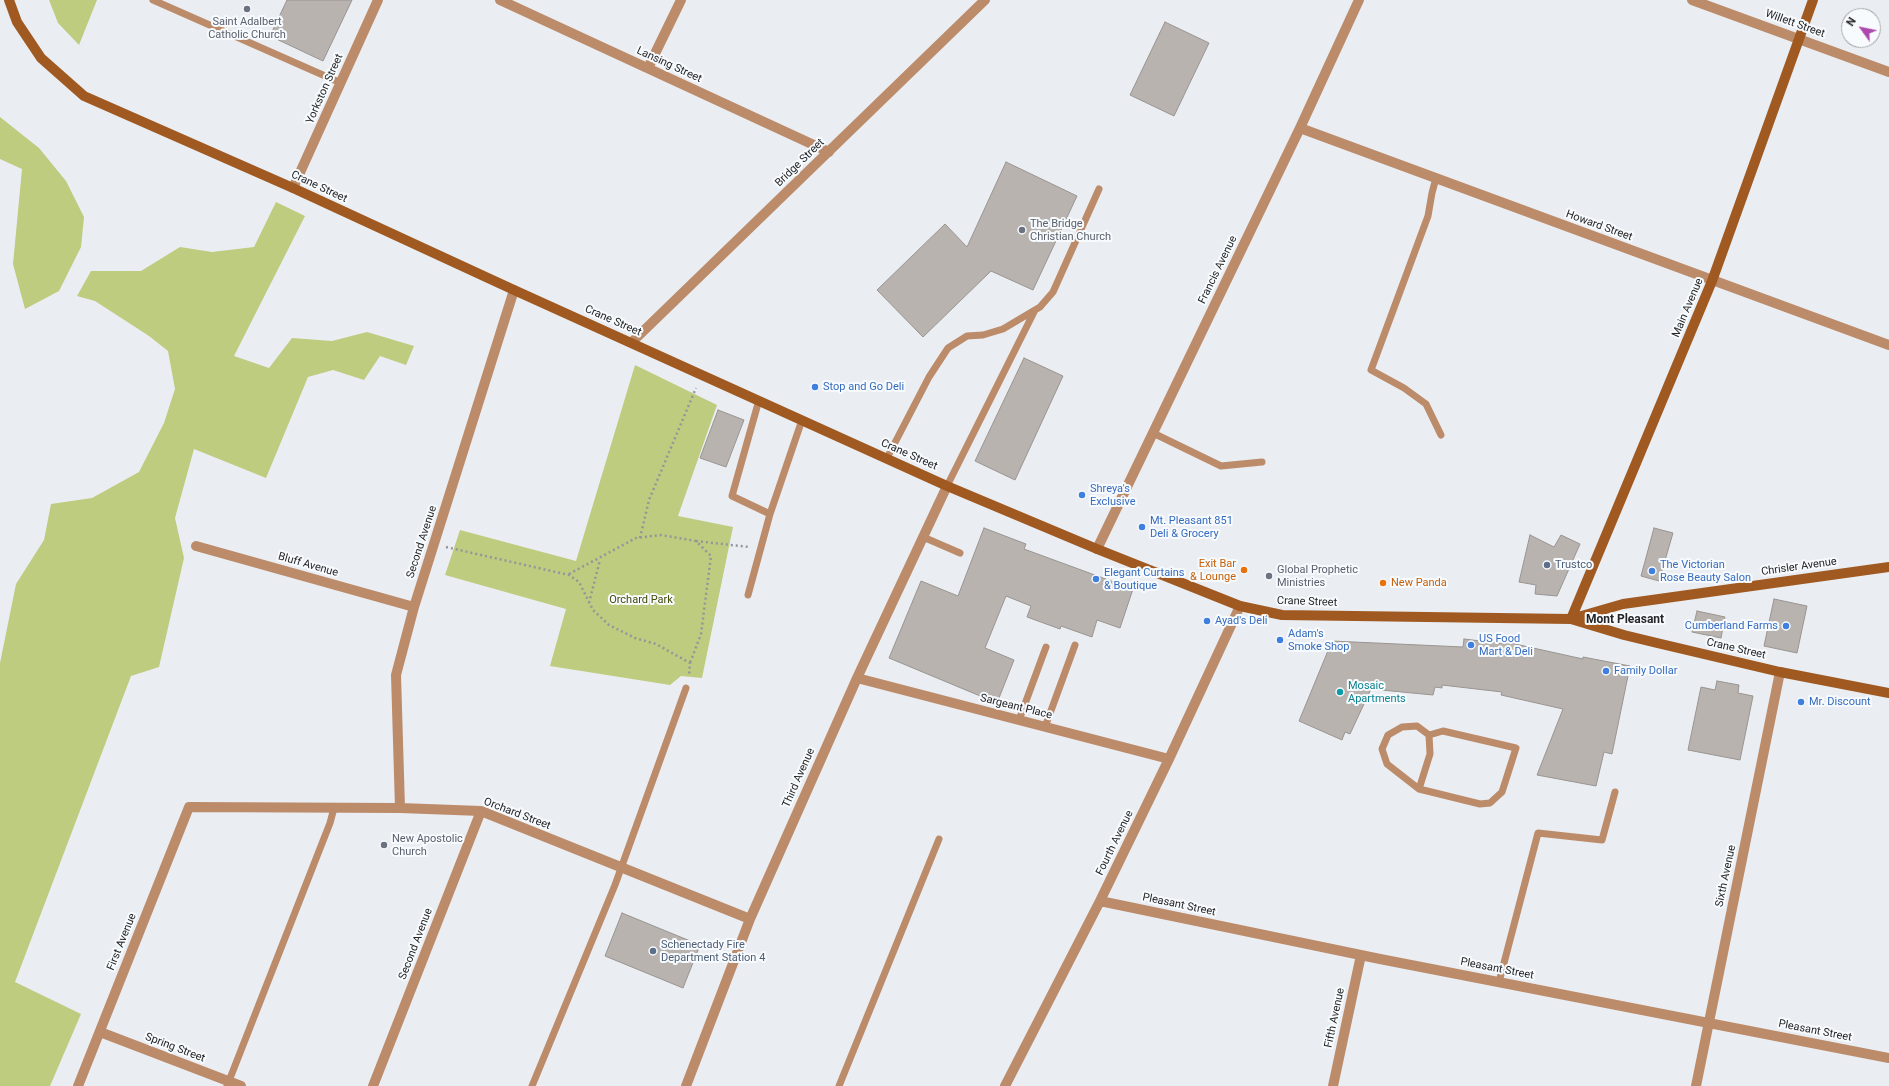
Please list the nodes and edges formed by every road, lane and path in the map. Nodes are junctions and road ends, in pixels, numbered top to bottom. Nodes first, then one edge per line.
1 (9, 0) edge
2 (153, 0) edge
3 (378, 0) edge
4 (500, 0) edge
5 (681, 0) edge
6 (985, 0) edge
7 (1359, 0) edge
8 (1692, 0) edge
9 (1814, 0) edge
10 (1799, 39) junction
11 (648, 68) junction
12 (1889, 72) edge
13 (341, 83) junction
14 (1300, 128) junction
15 (829, 152) junction
16 (1436, 178) junction
17 (293, 188) junction
18 (1099, 189) dead end
19 (1712, 281) junction
20 (514, 290) junction
21 (1034, 311) junction
22 (632, 342) junction
23 (1889, 345) edge
24 (702, 374) junction
25 (759, 400) junction
26 (802, 420) junction
27 (1153, 433) junction
28 (1441, 435) dead end
29 (888, 458) junction
30 (1262, 462) dead end
31 (947, 486) junction
32 (770, 514) junction
33 (923, 537) junction
34 (640, 538) junction
35 (696, 541) junction
36 (434, 544) junction
37 (196, 546) dead end
38 (761, 548) junction
39 (1097, 550) junction
40 (960, 553) dead end
41 (600, 559) junction
42 (1889, 567) edge
43 (569, 575) junction
44 (748, 595) dead end
45 (589, 604) junction
46 (1240, 606) junction
47 (414, 607) junction
48 (1570, 619) junction
49 (1076, 645) dead end
50 (1046, 647) dead end
51 (690, 663) junction
52 (1780, 672) junction
53 (856, 678) junction
54 (686, 688) joint
55 (1889, 693) edge
56 (1019, 720) junction
57 (1045, 727) junction
58 (1429, 735) junction
59 (1169, 759) junction
60 (1419, 789) junction
61 (1615, 792) dead end
62 (189, 807) joint
63 (334, 808) junction
64 (400, 808) junction
65 (481, 811) junction
66 (939, 839) dead end
67 (620, 868) junction
68 (1100, 901) junction
69 (750, 919) junction
70 (1361, 955) junction
71 (1499, 982) junction
72 (1708, 1024) junction
73 (100, 1032) junction
74 (1889, 1058) edge
75 (227, 1084) edge
76 (78, 1086) edge
77 (241, 1086) edge
78 (373, 1086) edge
79 (532, 1086) edge
80 (686, 1086) edge
81 (839, 1086) edge
82 (1005, 1086) edge
83 (1333, 1086) edge
84 (1696, 1086) edge

1 - 17 street, Crane Street
2 - 13 lane
3 - 13 street, Yorkston Street
4 - 11 street, Lansing Street
5 - 11 street
6 - 15 street, Bridge Street
7 - 14 street, Francis Avenue
8 - 10 street, Willett Street
9 - 10 street, Main Avenue
10 - 12 street, Willett Street
10 - 19 street, Main Avenue
11 - 15 street, Lansing Street
13 - 17 street, Yorkston Street
14 - 16 street, Howard Street
14 - 27 street, Francis Avenue
15 - 22 street, Bridge Street
16 - 19 street, Howard Street
16 - 28 lane
17 - 20 street, Crane Street
18 - 21 lane
19 - 23 street, Howard Street
19 - 48 street, Main Avenue
20 - 22 street, Crane Street
20 - 36 street, Second Avenue
21 - 29 lane
21 - 31 lane
22 - 24 street, Crane Street
24 - 25 street, Crane Street
24 - 34 path
25 - 26 street, Crane Street
25 - 32 lane
26 - 29 street, Crane Street
26 - 32 lane
27 - 30 lane
27 - 39 street, Francis Avenue
29 - 31 street, Crane Street
31 - 33 street, Third Avenue
31 - 39 street, Crane Street
32 - 38 lane
33 - 40 lane
33 - 53 street, Third Avenue
34 - 35 path
34 - 41 path
35 - 38 path
35 - 51 path
36 - 43 path
36 - 47 street, Second Avenue
37 - 47 street, Bluff Avenue
38 - 44 lane
39 - 46 street, Crane Street
41 - 43 path
41 - 45 path
42 - 48 street, Chrisler Avenue
43 - 45 path
45 - 51 path
46 - 48 street, Crane Street
46 - 59 street, Fourth Avenue
47 - 64 street, Second Avenue
48 - 52 street, Crane Street
49 - 57 lane
50 - 56 lane
51 - 54 path
52 - 55 street, Crane Street
52 - 72 street, Sixth Avenue
53 - 56 street, Sargeant Place
53 - 69 street, Third Avenue
54 - 67 lane
56 - 57 street, Sargeant Place
57 - 59 street, Sargeant Place
58 - 60 lane
58 - 60 lane
58 - 60 lane
59 - 68 street, Fourth Avenue
61 - 71 lane
62 - 63 street, Orchard Street
62 - 73 street, First Avenue
63 - 64 street, Orchard Street
63 - 75 lane
64 - 65 street, Orchard Street
65 - 67 street, Orchard Street
65 - 78 street, Second Avenue
66 - 81 lane
67 - 69 street, Orchard Street
67 - 79 lane
68 - 70 street, Pleasant Street
68 - 82 street, Fourth Avenue
69 - 80 street, Third Avenue
70 - 71 street, Pleasant Street
70 - 83 street, Fifth Avenue
71 - 72 street, Pleasant Street
72 - 74 street, Pleasant Street
72 - 84 street, Sixth Avenue
73 - 75 street, Spring Street
73 - 76 street, First Avenue
75 - 77 street, Spring Street

